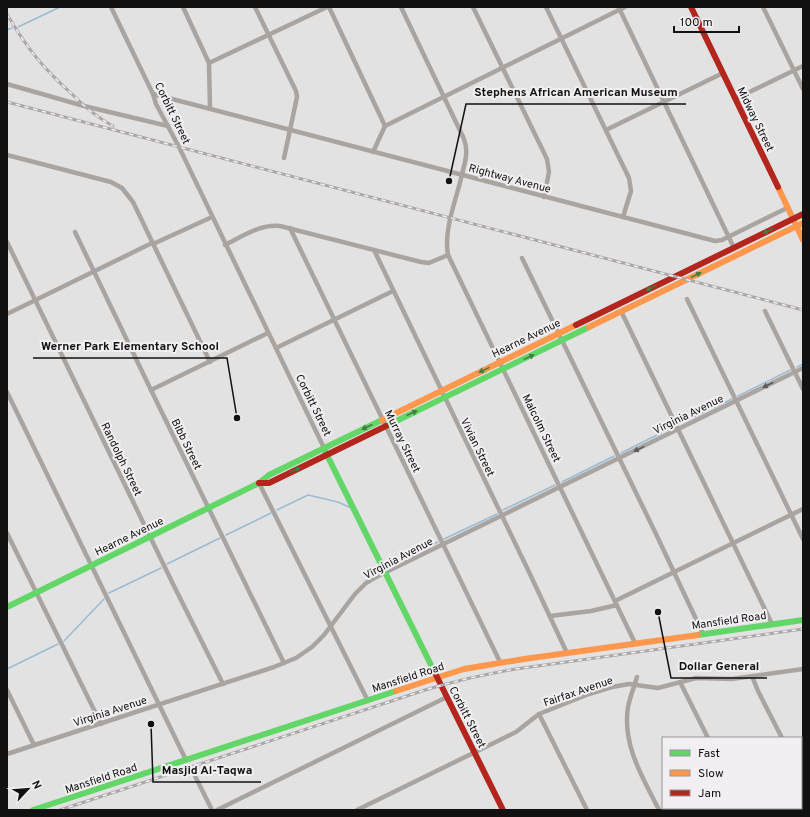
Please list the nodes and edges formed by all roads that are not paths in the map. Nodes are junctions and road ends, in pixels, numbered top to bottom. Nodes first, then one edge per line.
1 (111, 7) edge
2 (183, 7) edge
3 (255, 7) edge
4 (328, 7) edge
5 (401, 7) edge
6 (473, 7) edge
7 (546, 7) edge
8 (625, 7) edge
9 (691, 7) edge
10 (763, 7) edge
11 (619, 8) edge
12 (269, 35) junction
13 (561, 38) junction
14 (209, 63) junction
15 (803, 66) edge
16 (502, 67) junction
17 (794, 70) junction
18 (723, 73) junction
19 (7, 84) edge
20 (803, 88) edge
21 (153, 94) junction
22 (443, 97) junction
23 (736, 99) junction
24 (664, 102) junction
25 (210, 109) junction
26 (168, 126) junction
27 (385, 126) junction
28 (290, 130) junction
29 (606, 130) junction
30 (373, 152) junction
31 (7, 155) edge
32 (284, 158) dead end
33 (462, 175) junction
34 (544, 196) junction
35 (787, 208) junction
36 (803, 214) edge
37 (212, 217) junction
38 (623, 217) junction
39 (792, 219) junction
40 (803, 223) edge
41 (796, 226) junction
42 (290, 228) junction
43 (75, 232) dead end
44 (730, 237) junction
45 (803, 240) edge
46 (7, 242) edge
47 (153, 244) junction
48 (225, 245) junction
49 (734, 248) junction
50 (374, 250) junction
51 (448, 255) junction
52 (522, 258) dead end
53 (93, 271) junction
54 (393, 291) junction
55 (687, 299) dead end
56 (35, 300) junction
57 (618, 304) junction
58 (765, 311) dead end
59 (621, 312) junction
60 (7, 314) edge
61 (334, 320) junction
62 (268, 333) junction
63 (558, 333) junction
64 (562, 340) junction
65 (276, 348) junction
66 (210, 362) junction
67 (500, 362) junction
68 (803, 368) edge
69 (503, 369) junction
70 (795, 372) junction
71 (803, 389) edge
72 (151, 390) junction
73 (441, 391) junction
74 (7, 392) edge
75 (444, 398) junction
76 (736, 401) junction
77 (382, 420) junction
78 (385, 427) junction
79 (678, 429) junction
80 (324, 448) junction
81 (327, 455) junction
82 (619, 458) junction
83 (259, 483) junction
84 (560, 487) junction
85 (208, 508) junction
86 (803, 509) edge
87 (792, 515) junction
88 (502, 516) junction
89 (7, 533) edge
90 (150, 537) junction
91 (803, 539) edge
92 (443, 544) junction
93 (733, 544) junction
94 (92, 566) junction
95 (674, 572) junction
96 (385, 573) junction
97 (36, 593) junction
98 (616, 603) junction
99 (7, 607) edge
100 (550, 616) junction
101 (803, 620) edge
102 (772, 624) junction
103 (331, 626) junction
104 (703, 634) junction
105 (635, 643) junction
106 (567, 653) junction
107 (500, 662) junction
108 (284, 663) junction
109 (803, 669) edge
110 (752, 676) junction
111 (637, 677) dead end
112 (437, 678) junction
113 (680, 682) junction
114 (223, 684) junction
115 (634, 684) junction
116 (7, 690) edge
117 (447, 697) junction
118 (368, 701) junction
119 (159, 704) junction
120 (539, 714) junction
121 (101, 724) junction
122 (708, 737) edge
123 (781, 737) edge
124 (34, 745) junction
125 (474, 752) junction
126 (7, 754) edge
127 (186, 760) junction
128 (195, 776) dead end
129 (34, 810) edge
130 (212, 810) edge
131 (216, 810) edge
132 (357, 810) edge
133 (503, 810) edge
134 (587, 810) edge
135 (659, 810) edge

1 - 21 street, Corbitt Street
2 - 14 street
3 - 12 street
4 - 12 street
4 - 27 street
5 - 22 street, Malcolm Street
6 - 16 street
7 - 13 street
8 - 11 street
9 - 18 main road, Midway Street
10 - 17 street
11 - 13 street
11 - 24 street
12 - 14 street
12 - 28 street
13 - 16 street
13 - 29 street
14 - 25 street
15 - 17 street
16 - 22 street
16 - 34 street
17 - 20 street
17 - 23 street
18 - 23 main road, Midway Street
18 - 24 street
19 - 26 street
21 - 25 street, Rightway Avenue
21 - 26 street, Corbitt Street
22 - 27 street
22 - 33 street, Malcolm Street
23 - 35 main road, Midway Street
24 - 29 street
24 - 44 street
25 - 28 street, Rightway Avenue
26 - 37 street, Corbitt Street
27 - 30 street
28 - 30 street, Rightway Avenue
28 - 32 street
29 - 38 street
30 - 33 street, Rightway Avenue
31 - 47 street
33 - 34 street, Rightway Avenue
33 - 51 street, Malcolm Street
34 - 38 street, Rightway Avenue
35 - 39 main road, Midway Street
35 - 44 street, Rightway Avenue
36 - 39 main road, Hearne Avenue
37 - 47 street
37 - 48 street, Corbitt Street
38 - 44 street, Rightway Avenue
39 - 41 main road, Midway Street
39 -> 49 main road, Hearne Avenue
40 - 41 main road, Hearne Avenue
41 - 45 main road, Midway Street
59 -> 41 main road, Hearne Avenue
42 - 48 street
42 - 50 street
42 - 61 street, Murray Street
43 - 53 street, Bibb Street
44 - 49 street
46 - 56 street, Randolph Street
47 - 53 street
47 - 66 street
48 - 62 street, Corbitt Street
49 -> 57 main road, Hearne Avenue
50 - 51 street
50 - 54 street, Vivian Street
51 - 67 street, Malcolm Street
52 - 63 street
53 - 56 street
53 - 72 street, Bibb Street
54 - 61 street
54 - 73 street, Vivian Street
55 - 76 street
56 - 60 street
56 - 90 street, Randolph Street
57 - 59 street
57 - 63 main road, Hearne Avenue
58 - 70 street
59 - 64 main road, Hearne Avenue
59 - 79 street
61 - 65 street
61 - 77 street, Murray Street
62 - 65 street, Corbitt Street
62 - 66 street
63 - 64 street
63 - 67 main road, Hearne Avenue
69 -> 64 main road, Hearne Avenue
64 - 82 street
65 - 80 street, Corbitt Street
66 - 72 street
67 - 69 street, Malcolm Street
67 -> 73 main road, Hearne Avenue
68 - 70 street, Virginia Avenue
69 - 75 main road, Hearne Avenue
69 - 84 street, Malcolm Street
70 - 71 street
70 -> 76 street, Virginia Avenue
72 - 85 street, Bibb Street
73 - 75 street, Vivian Street
73 - 77 main road, Hearne Avenue
74 - 94 street
78 -> 75 main road, Hearne Avenue
75 - 88 street, Vivian Street
76 - 79 street, Virginia Avenue
76 - 87 street
77 - 78 street, Murray Street
77 -> 80 main road, Hearne Avenue
78 - 81 main road, Hearne Avenue
78 - 92 street, Murray Street
79 -> 82 street, Virginia Avenue
79 - 93 street
80 - 81 main road, Corbitt Street
80 - 83 main road, Hearne Avenue
83 -> 81 main road, Hearne Avenue
81 - 96 main road, Corbitt Street
82 - 84 street, Virginia Avenue
82 - 95 street
83 - 85 main road, Hearne Avenue
83 - 103 street
84 - 88 street, Virginia Avenue
84 - 98 street, Malcolm Street
85 - 90 main road, Hearne Avenue
85 - 108 street, Bibb Street
86 - 87 street
87 - 91 street
87 - 93 street
88 - 92 street, Virginia Avenue
88 - 100 street, Vivian Street
89 - 97 street
90 - 94 main road, Hearne Avenue
90 - 114 street, Randolph Street
92 - 96 street, Virginia Avenue
92 - 107 street, Murray Street
93 - 95 street
93 - 102 street
94 - 97 main road, Hearne Avenue
94 - 119 street
95 - 98 street
95 - 104 street
96 - 103 street, Virginia Avenue
96 - 112 main road, Corbitt Street
97 - 99 main road, Hearne Avenue
97 - 121 street
98 - 100 street
98 - 105 street, Malcolm Street
100 - 106 street, Vivian Street
101 - 102 main road, Mansfield Road
102 - 104 main road, Mansfield Road
103 - 108 street, Virginia Avenue
103 - 118 street
104 - 105 main road, Mansfield Road
105 - 106 main road, Mansfield Road
106 - 107 main road, Mansfield Road
107 - 112 main road, Mansfield Road
108 - 114 street, Virginia Avenue
109 - 110 street, Fairfax Avenue
110 - 113 street, Fairfax Avenue
110 - 123 street
111 - 115 street
112 - 117 main road, Corbitt Street
112 - 118 main road, Mansfield Road
113 - 115 street, Fairfax Avenue
113 - 122 street
114 - 119 street, Virginia Avenue
115 - 120 street, Fairfax Avenue
115 - 135 street
116 - 124 street
117 - 125 main road, Corbitt Street
117 - 131 street
118 - 127 main road, Mansfield Road
119 - 121 street, Virginia Avenue
119 - 127 street
120 - 125 street, Fairfax Avenue
120 - 134 street
121 - 124 street, Virginia Avenue
124 - 126 street, Virginia Avenue
125 - 132 street, Fairfax Avenue
125 - 133 main road, Corbitt Street
127 - 129 main road, Mansfield Road
128 - 130 street

